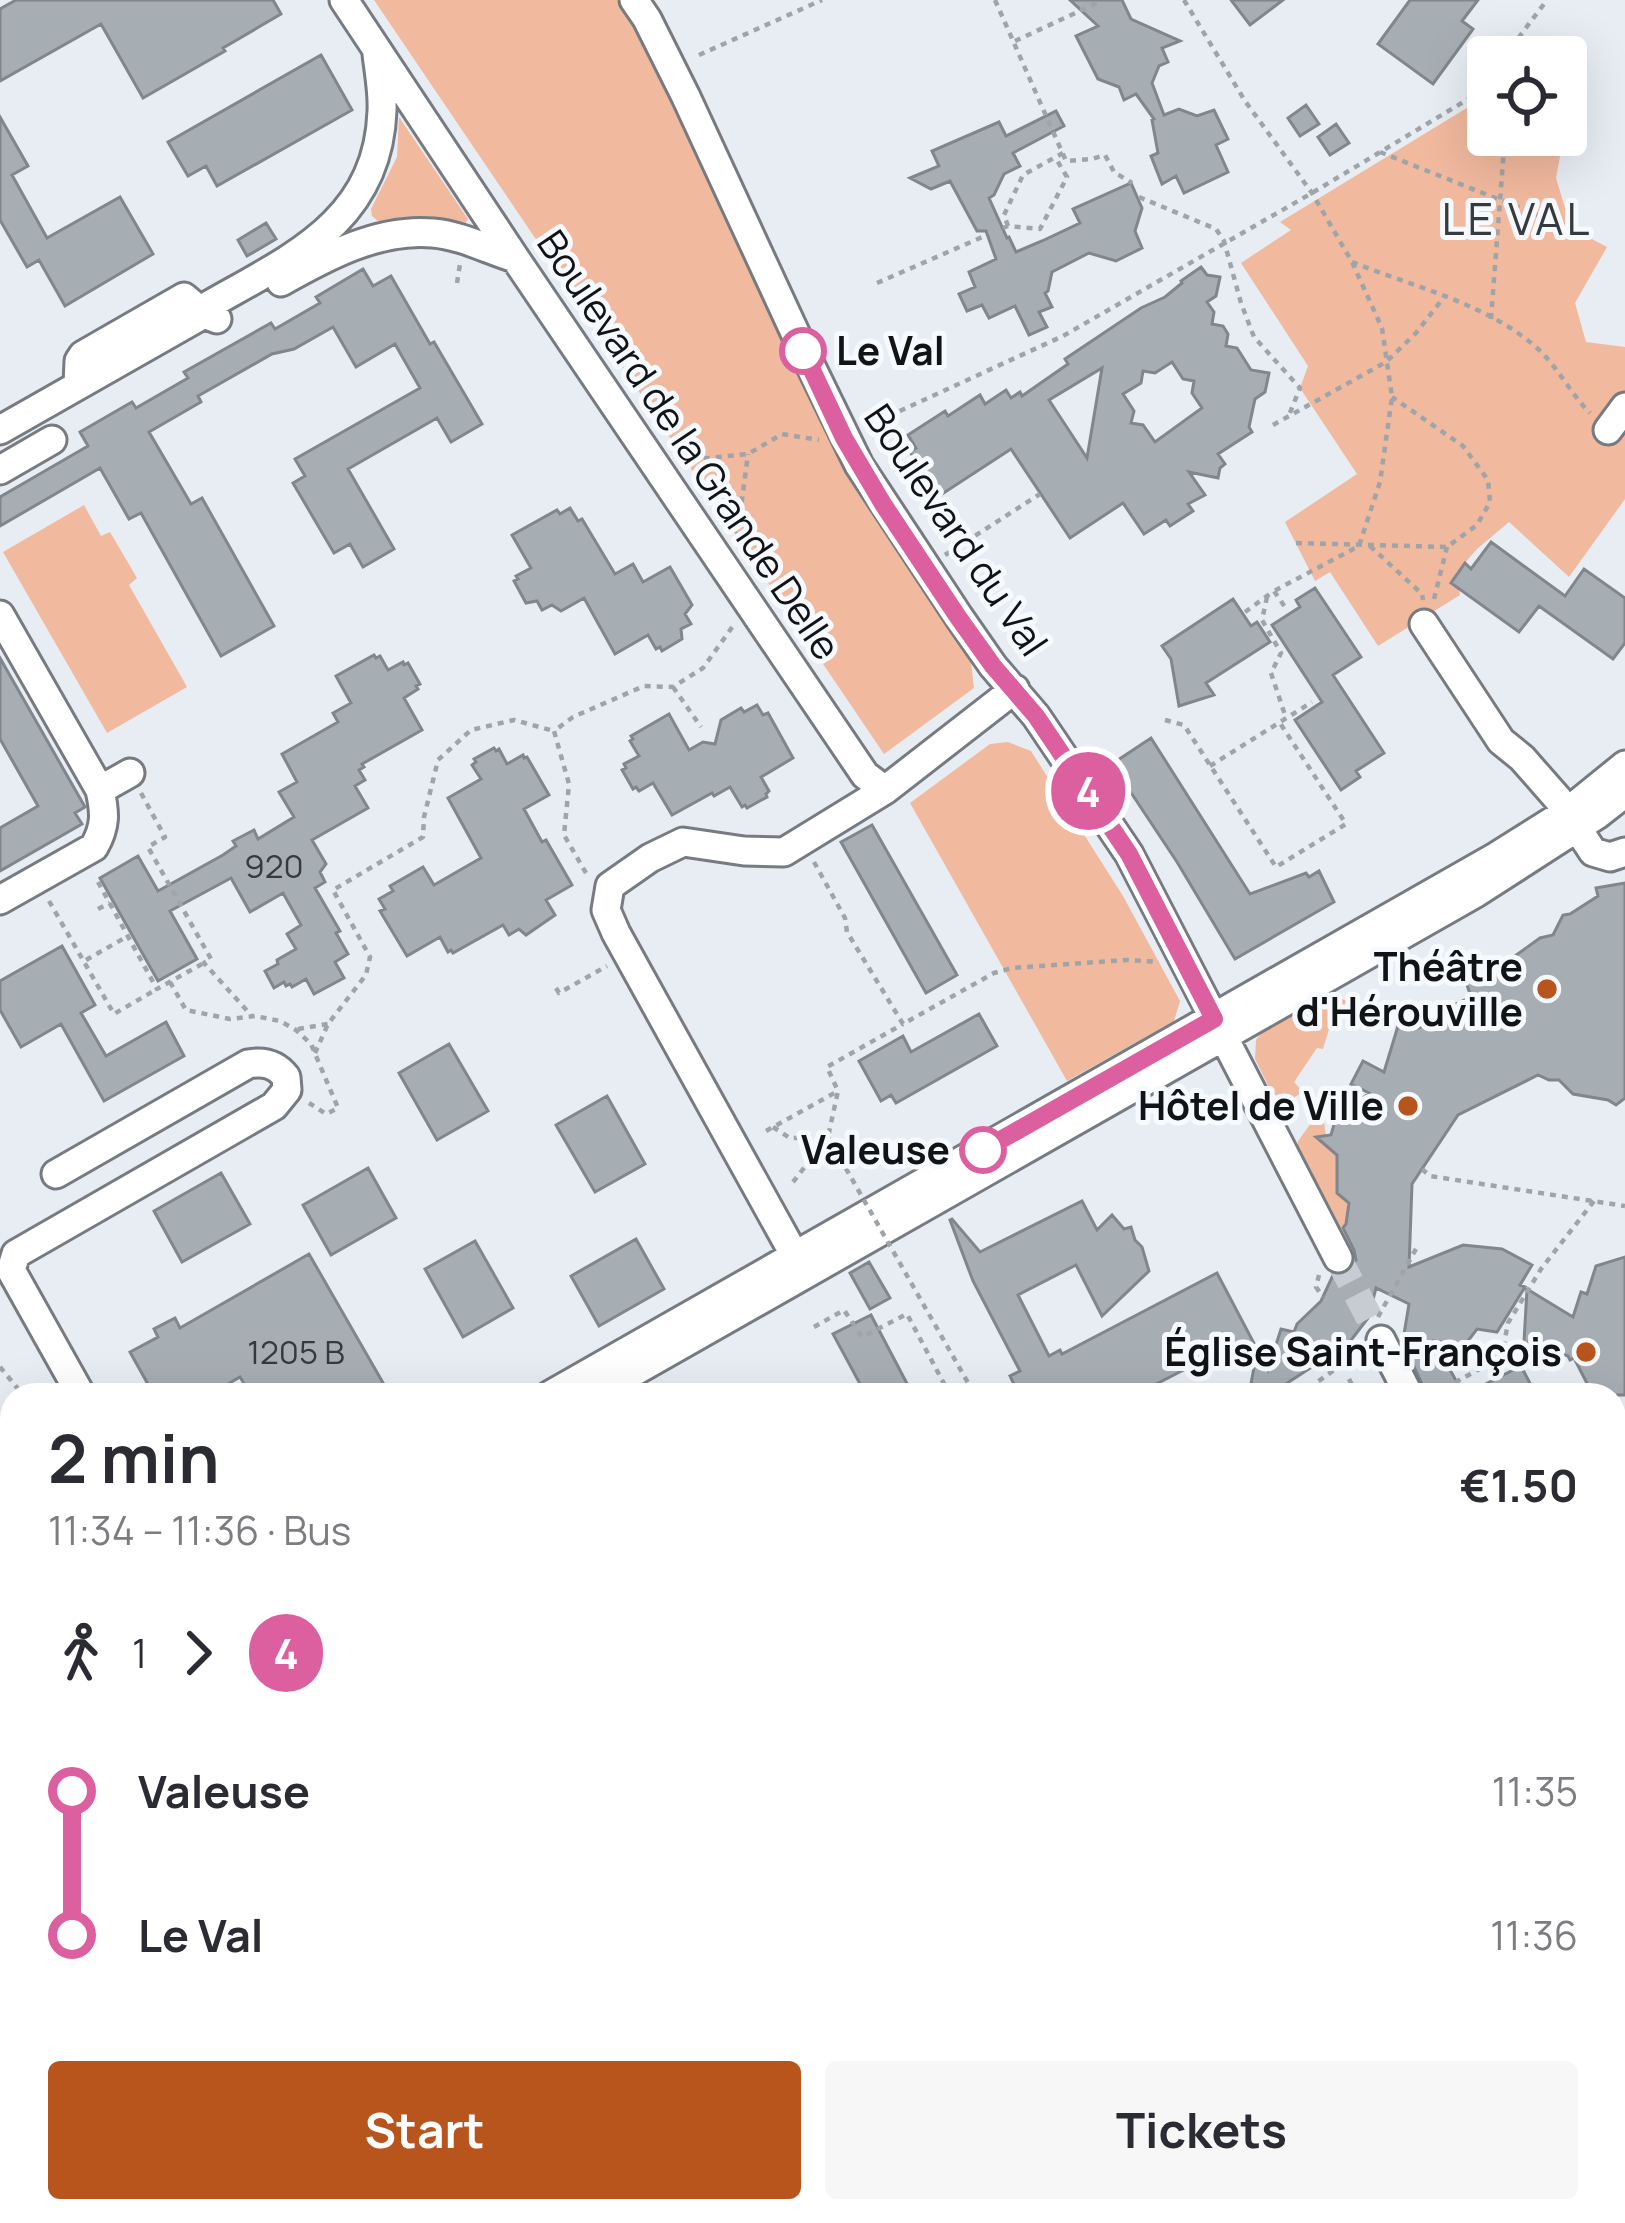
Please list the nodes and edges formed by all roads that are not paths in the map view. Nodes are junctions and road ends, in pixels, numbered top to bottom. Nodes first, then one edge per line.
1 (344, 0) edge
2 (634, 0) edge
3 (376, 48) junction
4 (515, 258) junction
5 (204, 314) junction
6 (0, 430) edge
7 (52, 440) dead end
8 (0, 470) edge
9 (0, 615) edge
10 (1424, 624) road end
11 (1015, 689) junction
12 (1625, 765) edge
13 (134, 780) road end
14 (100, 790) junction
15 (885, 790) junction
16 (1625, 793) edge
17 (1571, 820) junction
18 (1625, 852) edge
19 (0, 900) edge
20 (1218, 1028) junction
21 (56, 1174) dead end
22 (1328, 1266) tunnel mouth
23 (793, 1269) junction
24 (1381, 1340) tunnel mouth
25 (74, 1383) edge
26 (573, 1383) edge
27 (611, 1383) edge
28 (1403, 1383) edge

1 - 3 street, Boulevard de la Grande Delle
2 - 11 street, Boulevard du Val
3 - 4 street, Boulevard de la Grande Delle
3 - 5 street
4 - 5 street
4 - 15 street, Boulevard de la Grande Delle
5 - 6 street
7 - 8 street
9 - 14 street
10 - 17 street
11 - 15 street
11 - 20 street, Boulevard du Val
12 - 17 street
13 - 14 street
14 - 19 street
15 - 23 street
16 - 17 street
17 - 18 street
17 - 20 street
20 - 22 street, Boulevard du Val
20 - 23 street
21 - 25 street
23 - 26 street
23 - 27 street
24 - 28 street

